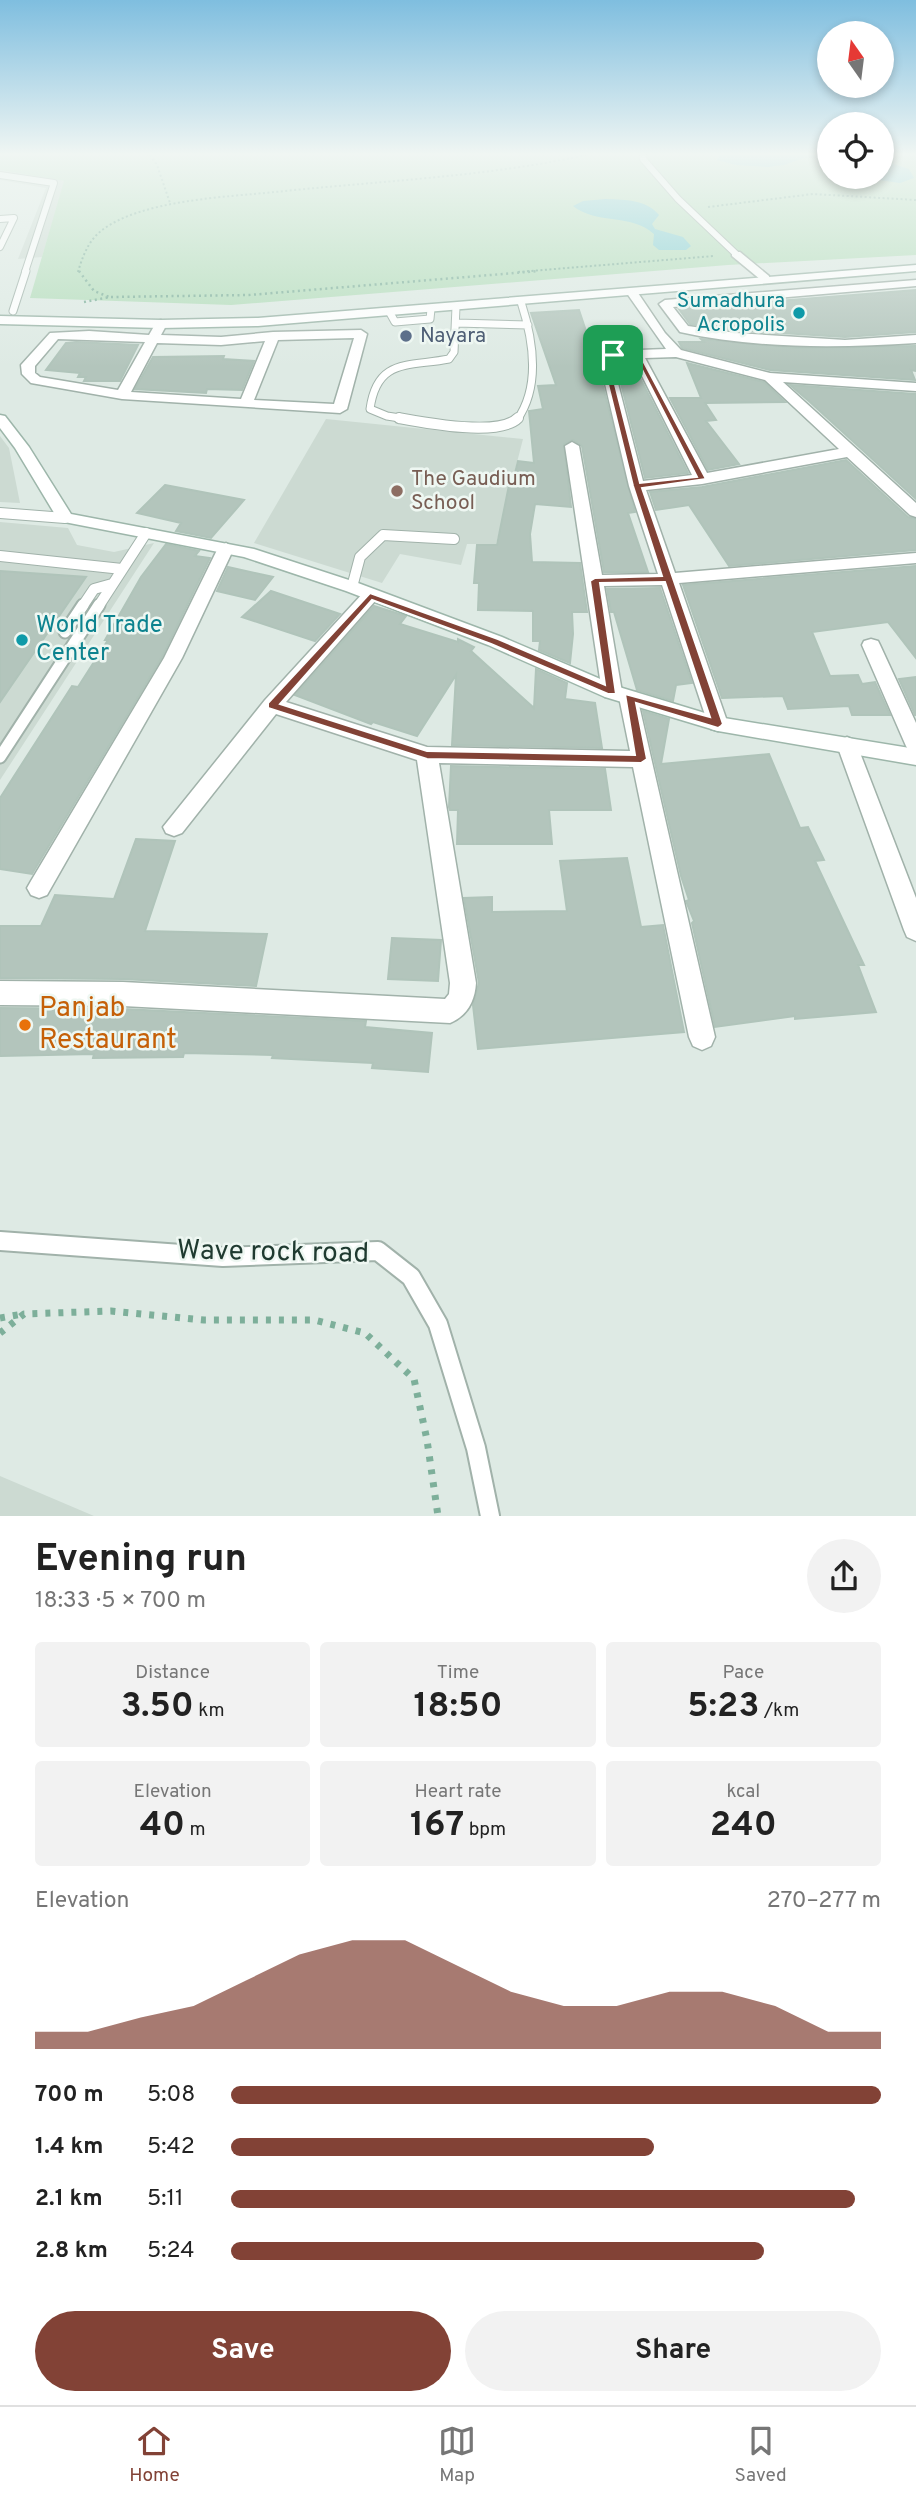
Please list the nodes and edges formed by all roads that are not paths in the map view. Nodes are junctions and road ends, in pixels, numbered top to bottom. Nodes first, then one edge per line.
1 (10, 226) edge
2 (38, 226) edge
3 (707, 226) edge
4 (0, 247) edge
5 (736, 254) joint
6 (916, 258) edge
7 (916, 268) edge
8 (870, 270) junction
9 (760, 274) junction
10 (916, 283) edge
11 (888, 285) junction
12 (632, 292) junction
13 (521, 302) junction
14 (456, 307) junction
15 (6, 311) edge
16 (0, 320) edge
17 (258, 322) junction
18 (457, 323) junction
19 (161, 324) junction
20 (528, 325) junction
21 (274, 336) junction
22 (153, 338) junction
23 (916, 339) edge
24 (252, 340) junction
25 (676, 353) junction
26 (637, 354) junction
27 (769, 377) junction
28 (916, 387) edge
29 (122, 395) junction
30 (246, 404) junction
31 (0, 419) edge
32 (572, 446) dead end
33 (848, 452) junction
34 (702, 479) junction
35 (637, 486) junction
36 (916, 512) edge
37 (0, 513) edge
38 (65, 518) junction
39 (146, 533) junction
40 (454, 540) dead end
41 (226, 548) junction
42 (0, 556) edge
43 (916, 558) edge
44 (122, 569) junction
45 (668, 579) junction
46 (595, 581) junction
47 (112, 584) junction
48 (361, 592) junction
49 (65, 632) dead end
50 (872, 645) dead end
51 (620, 694) junction
52 (272, 705) junction
53 (718, 724) junction
54 (847, 745) junction
55 (916, 746) edge
56 (427, 755) junction
57 (0, 757) edge
58 (916, 757) edge
59 (641, 759) junction
60 (174, 827) dead end
61 (38, 888) dead end
62 (916, 930) edge
63 (0, 993) edge
64 (702, 1037) dead end
65 (0, 1241) edge
66 (490, 1516) edge

1 - 4 lane
2 - 15 lane
3 - 5 lane
5 - 9 street
6 - 9 street
7 - 8 street
8 - 9 street
8 - 11 street
9 - 12 street
9 - 15 street
10 - 11 street
11 - 23 street
12 - 13 street
12 - 25 street
13 - 14 street
13 - 20 lane
14 - 17 street
14 - 18 lane
16 - 19 street
17 - 19 street
17 - 24 street
18 - 20 lane
18 - 20 lane
19 - 22 street
21 - 24 street
21 - 30 street
21 - 30 street
22 - 24 street
22 - 29 street
22 - 29 street
25 - 26 street
25 - 27 street
26 - 34 street
26 - 35 street
27 - 28 street
27 - 33 street
29 - 30 street
31 - 38 street
32 - 46 street
33 - 34 street
33 - 36 street
34 - 35 street
35 - 45 street
37 - 38 lane
38 - 39 street
39 - 41 street
39 - 44 lane
40 - 48 lane
41 - 48 street
41 - 61 street
42 - 44 lane
43 - 45 street
44 - 47 lane
45 - 46 street
45 - 53 street
46 - 51 street
47 - 49 lane
47 - 57 lane
48 - 51 street
48 - 52 street
50 - 55 street
51 - 53 street
51 - 59 street
52 - 56 street
52 - 60 street
53 - 54 street
54 - 58 street
54 - 62 street
56 - 59 street
56 - 63 street
59 - 64 street
65 - 66 lane, Wave rock road

